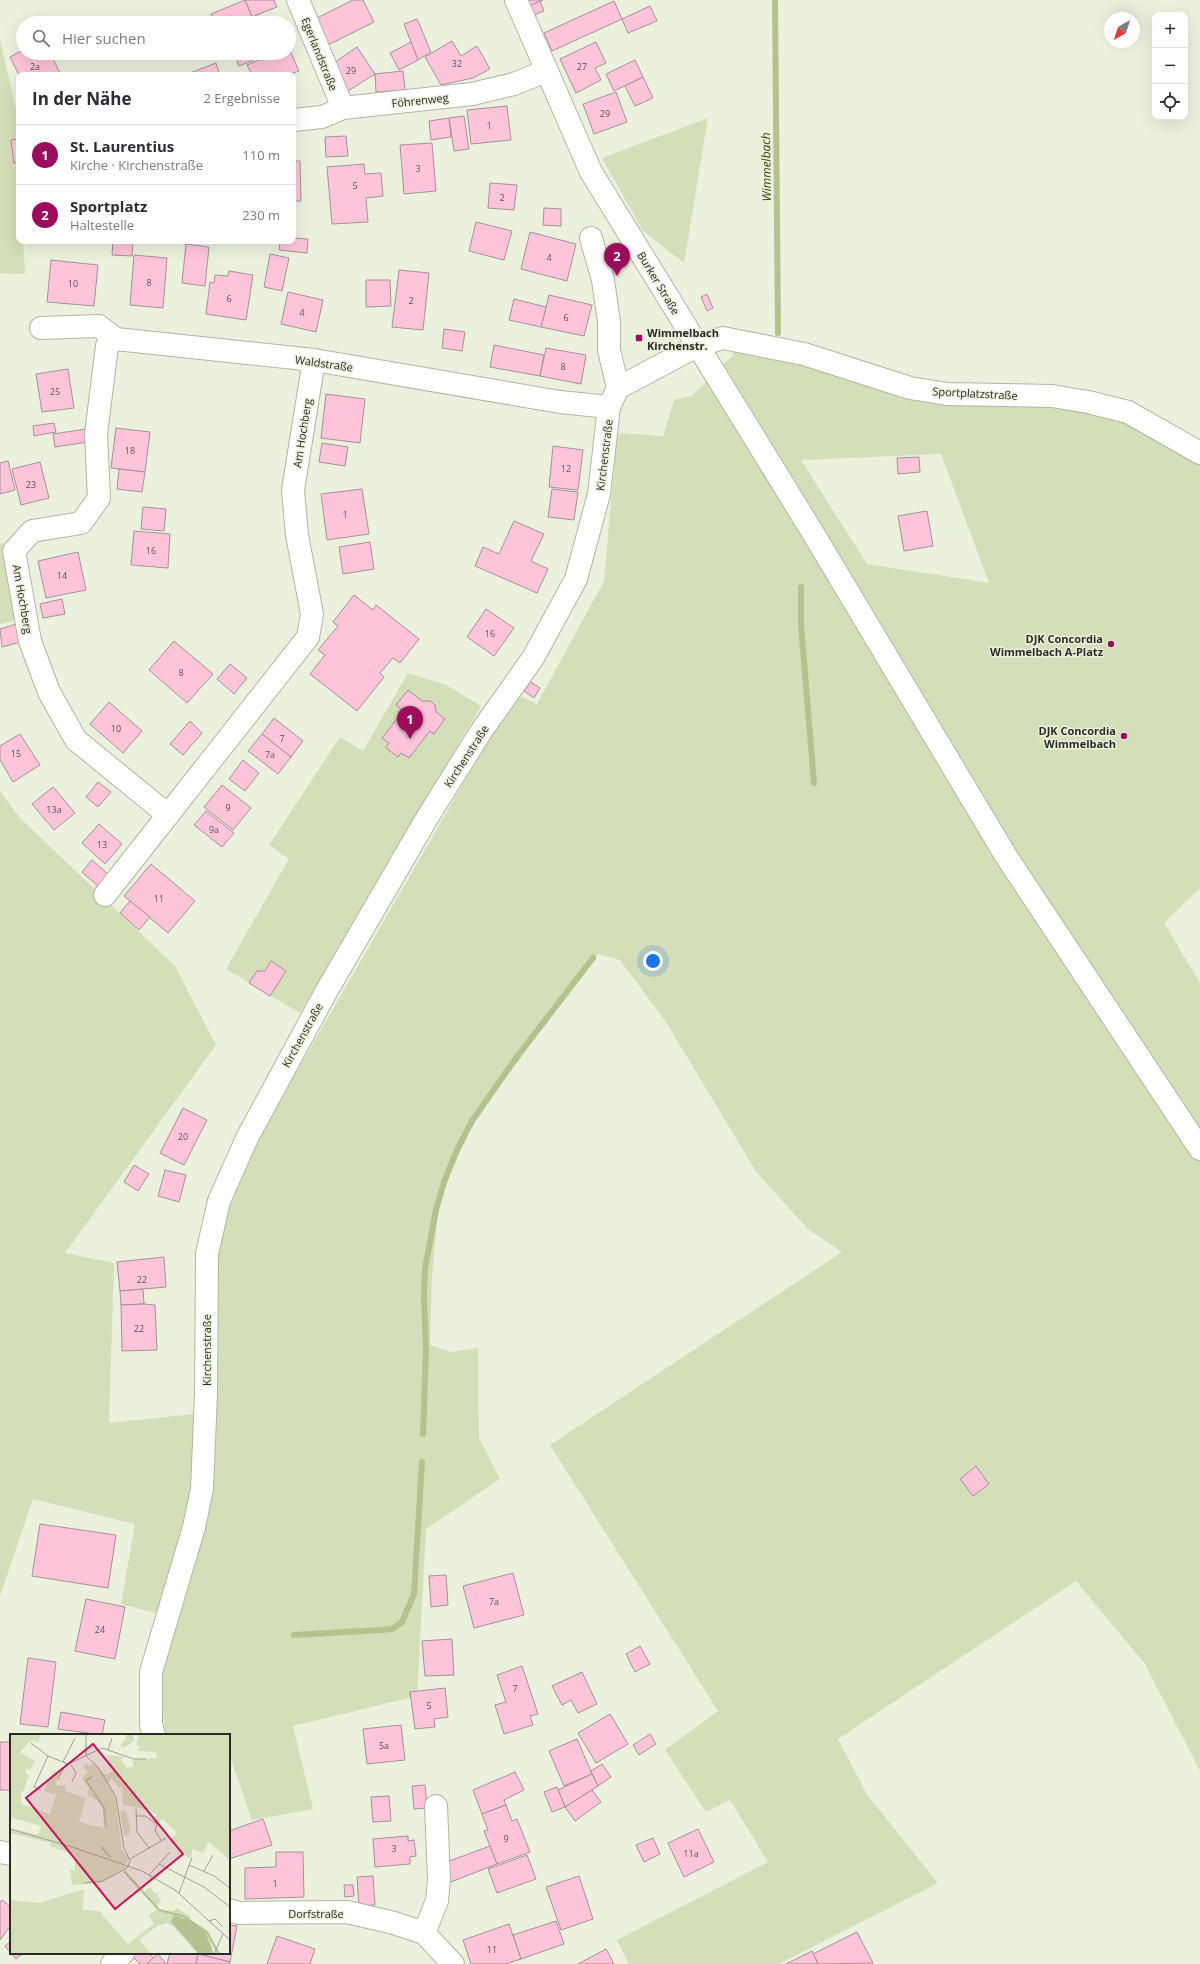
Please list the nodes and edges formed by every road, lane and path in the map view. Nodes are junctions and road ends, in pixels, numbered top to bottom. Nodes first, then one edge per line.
1 (298, 0) edge
2 (516, 0) edge
3 (546, 71) junction
4 (343, 108) junction
5 (296, 120) edge
6 (591, 238) dead end
7 (41, 328) dead end
8 (116, 339) junction
9 (697, 346) junction
10 (314, 360) junction
11 (614, 397) junction
12 (1200, 453) edge
13 (168, 816) junction
14 (106, 895) dead end
15 (1200, 1149) edge
16 (154, 1734) edge
17 (436, 1806) dead end
18 (0, 1852) edge
19 (10, 1854) edge
20 (230, 1910) edge
21 (424, 1934) junction
22 (122, 1954) edge
23 (112, 1964) edge
24 (453, 1964) edge

1 - 4 street, Egerlandstraße
2 - 3 street, Burker Straße
3 - 4 street, Föhrenweg
3 - 9 street, Burker Straße
4 - 5 street, Föhrenweg
6 - 11 street, Kirchenstraße
7 - 8 street
8 - 10 street, Waldstraße
8 - 13 street, Am Hochberg
9 - 11 street
9 - 12 street, Sportplatzstraße
9 - 15 street, Burker Straße
10 - 11 street, Waldstraße
10 - 13 street, Am Hochberg
11 - 16 street, Kirchenstraße
13 - 14 street, Am Hochberg
17 - 21 street
18 - 19 street
20 - 21 street, Dorfstraße
21 - 24 street, Dorfstraße
22 - 23 street

